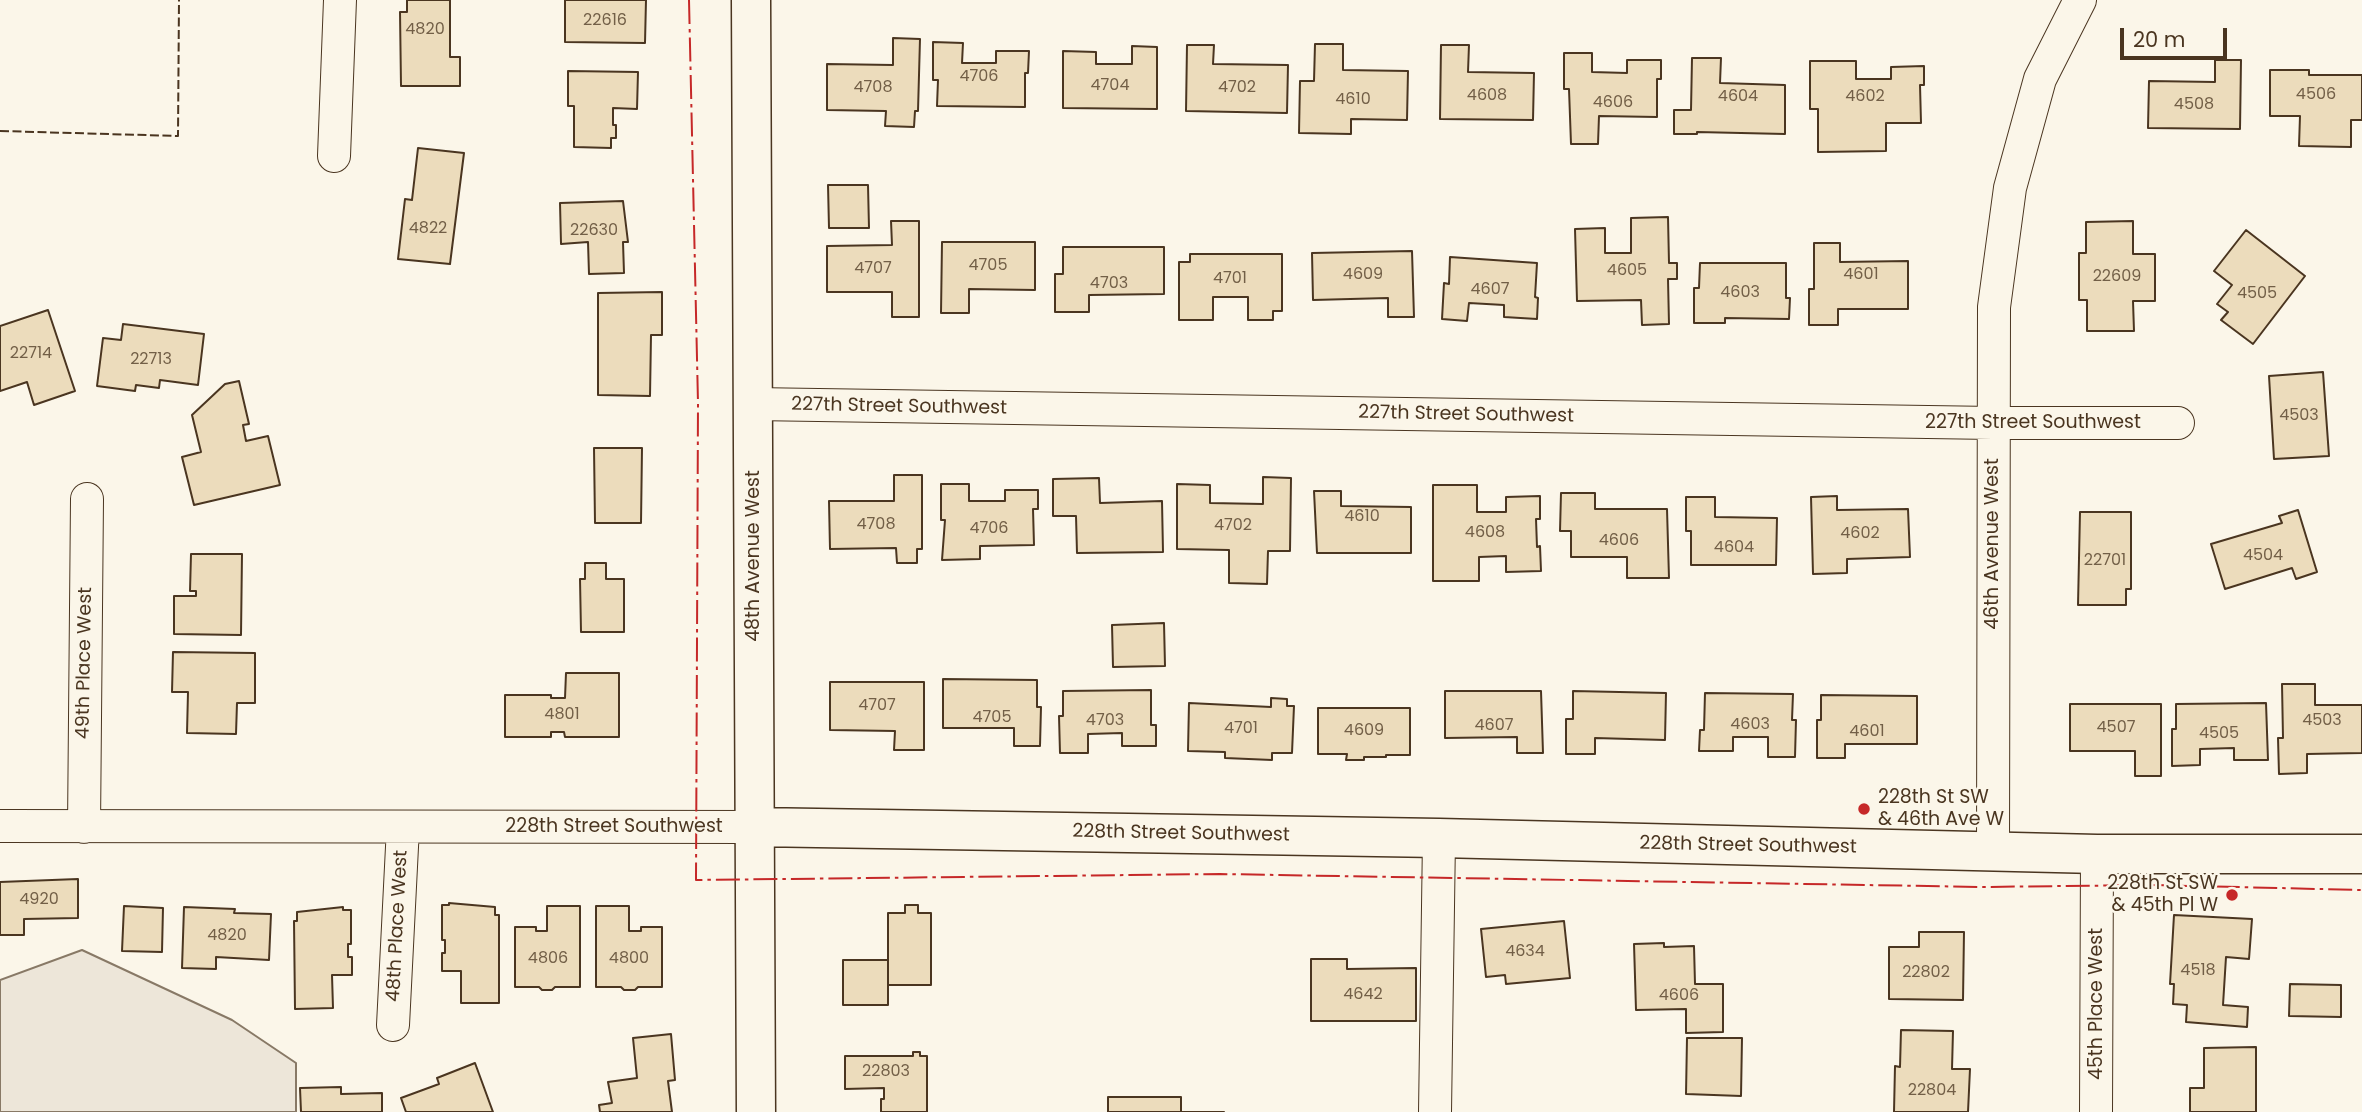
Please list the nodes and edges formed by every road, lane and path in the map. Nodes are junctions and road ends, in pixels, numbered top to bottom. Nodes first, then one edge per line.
1 (340, 0) edge
2 (751, 0) edge
3 (2080, 0) edge
4 (334, 156) dead end
5 (753, 404) junction
6 (2178, 423) dead end
7 (1993, 424) junction
8 (87, 499) dead end
9 (0, 825) edge
10 (84, 827) junction
11 (403, 827) junction
12 (755, 827) junction
13 (1439, 838) junction
14 (1993, 852) junction
15 (2097, 854) junction
16 (2362, 854) edge
17 (393, 1025) dead end
18 (756, 1112) edge
19 (1435, 1112) edge
20 (2096, 1112) edge

1 - 4 street
2 - 5 main road, 48th Avenue West
3 - 7 street, 46th Avenue West
5 - 7 street, 227th Street Southwest
5 - 12 main road, 48th Avenue West
6 - 7 street, 227th Street Southwest
7 - 14 street, 46th Avenue West
8 - 10 street, 49th Place West
9 - 10 street, 228th Street Southwest
10 - 11 street, 228th Street Southwest
11 - 12 street, 228th Street Southwest
11 - 17 street, 48th Place West
12 - 13 main road, 228th Street Southwest
12 - 18 main road, 48th Avenue West
13 - 14 main road, 228th Street Southwest
13 - 19 street
14 - 15 main road, 228th Street Southwest
15 - 16 main road, 228th Street Southwest
15 - 20 street, 45th Place West

